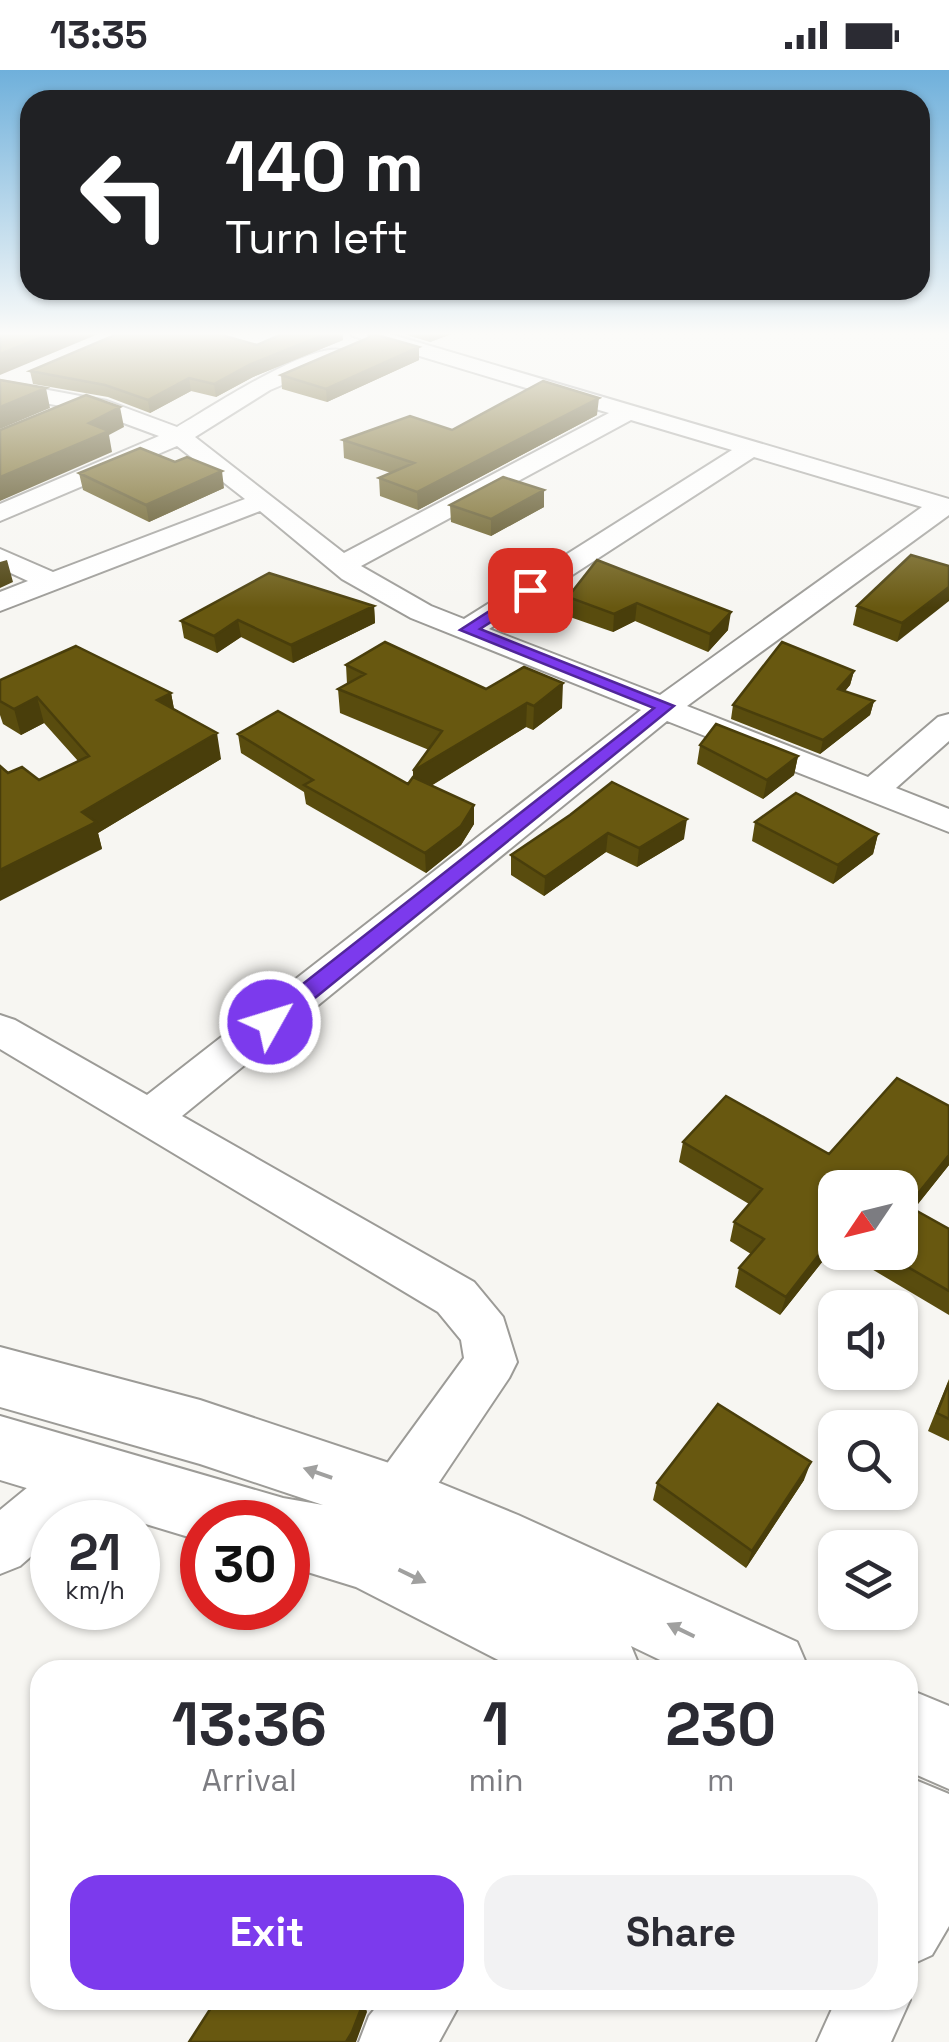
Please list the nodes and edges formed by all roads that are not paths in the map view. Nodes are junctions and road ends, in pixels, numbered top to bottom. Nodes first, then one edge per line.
1 (143, 424) edge
2 (199, 424) edge
3 (605, 424) edge
4 (664, 424) edge
5 (178, 437) junction
6 (750, 449) junction
7 (261, 502) junction
8 (945, 506) edge
9 (0, 513) edge
10 (0, 557) edge
11 (342, 565) junction
12 (50, 581) junction
13 (0, 602) edge
14 (468, 630) junction
15 (666, 706) junction
16 (949, 724) edge
17 (873, 790) junction
18 (949, 821) edge
19 (0, 1030) edge
20 (148, 1119) junction
21 (0, 1377) edge
22 (0, 1448) edge
23 (86, 1473) junction
24 (394, 1499) junction
25 (180, 1500) edge
26 (310, 1538) edge
27 (0, 1546) edge
28 (580, 1660) edge
29 (748, 1660) edge
30 (918, 1734) edge
31 (949, 1748) edge
32 (918, 1824) edge
33 (949, 1838) edge
34 (949, 1861) edge
35 (918, 1914) edge
36 (419, 2010) edge
37 (869, 2010) edge
38 (396, 2042) edge
39 (854, 2042) edge

1 - 5 street
2 - 5 street
3 - 11 street
4 - 6 street
5 - 7 street
5 - 9 street
6 - 8 street
6 - 14 street
7 - 11 street
7 - 12 street
8 - 15 street
10 - 12 street
11 - 14 street
12 - 13 street
14 - 15 street
15 - 17 street
15 - 20 street
16 - 17 street
17 - 18 street
19 - 20 street
20 - 24 street
24 -> 21 main road
22 - 23 main road
23 - 25 main road
23 - 27 street
29 -> 24 main road
26 -> 28 main road
30 - 31 main road
32 - 33 main road
34 - 35 street
36 - 38 street
37 - 39 street

